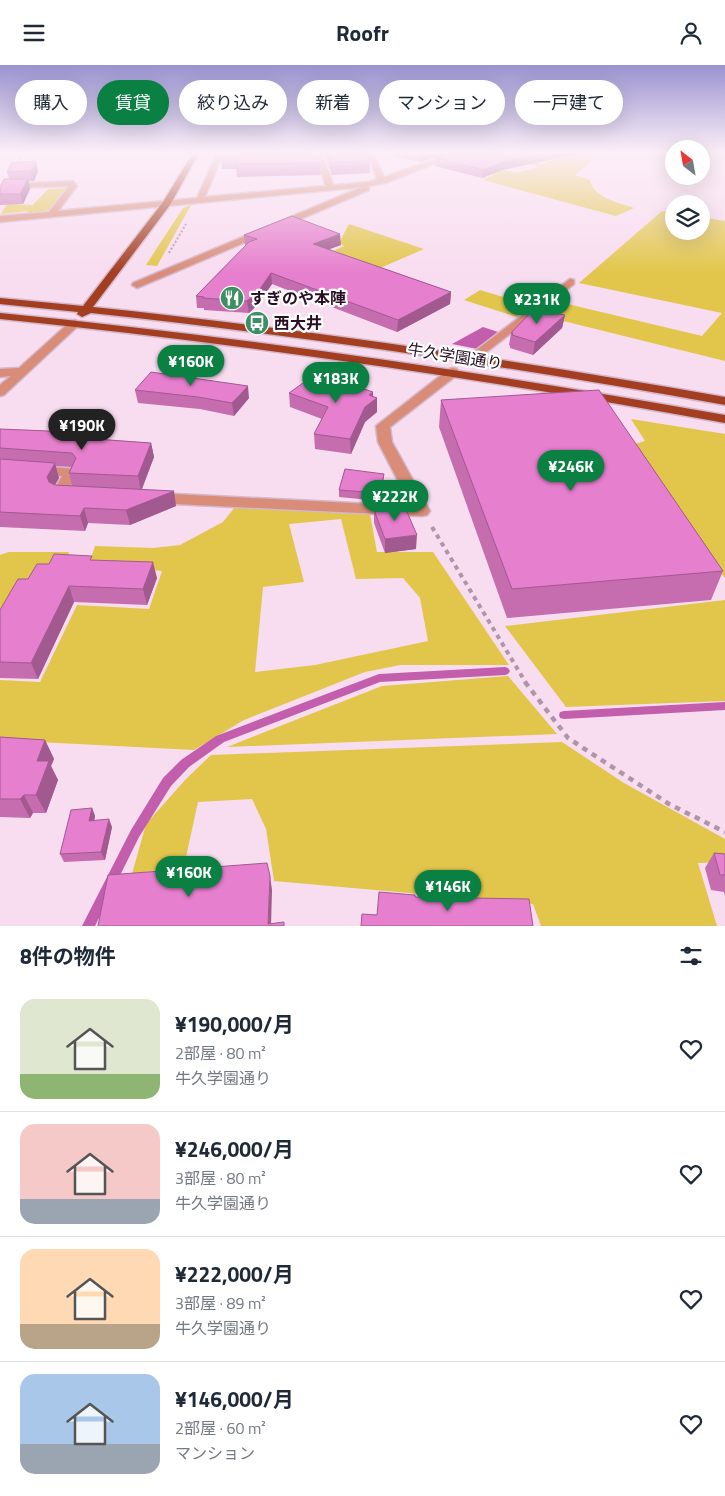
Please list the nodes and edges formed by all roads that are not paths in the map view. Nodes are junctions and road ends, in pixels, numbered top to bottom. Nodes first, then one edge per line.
1 (67, 193) edge
2 (173, 193) edge
3 (203, 193) edge
4 (268, 193) edge
5 (355, 193) edge
6 (200, 200) junction
7 (167, 203) junction
8 (52, 213) junction
9 (0, 219) edge
10 (570, 282) dead end
11 (137, 285) dead end
12 (0, 301) edge
13 (86, 309) junction
14 (0, 315) edge
15 (75, 323) junction
16 (471, 359) junction
17 (22, 371) junction
18 (453, 372) junction
19 (0, 373) edge
20 (0, 393) edge
21 (725, 401) edge
22 (725, 419) edge
23 (0, 467) edge
24 (90, 495) edge
25 (138, 497) edge

1 - 8 street
2 - 7 highway
3 - 6 street
4 - 6 street
5 - 11 street
6 - 7 street
7 - 8 street
7 - 13 highway
8 - 9 street
10 - 16 street
12 - 13 highway, 牛久学園通り
13 - 15 highway
13 - 16 highway, 牛久学園通り
14 - 15 highway, 牛久学園通り
15 - 17 street
15 - 18 highway, 牛久学園通り
16 - 21 highway, 牛久学園通り
17 - 19 street
17 - 20 street
18 - 22 highway, 牛久学園通り
18 - 25 street
23 - 24 street

